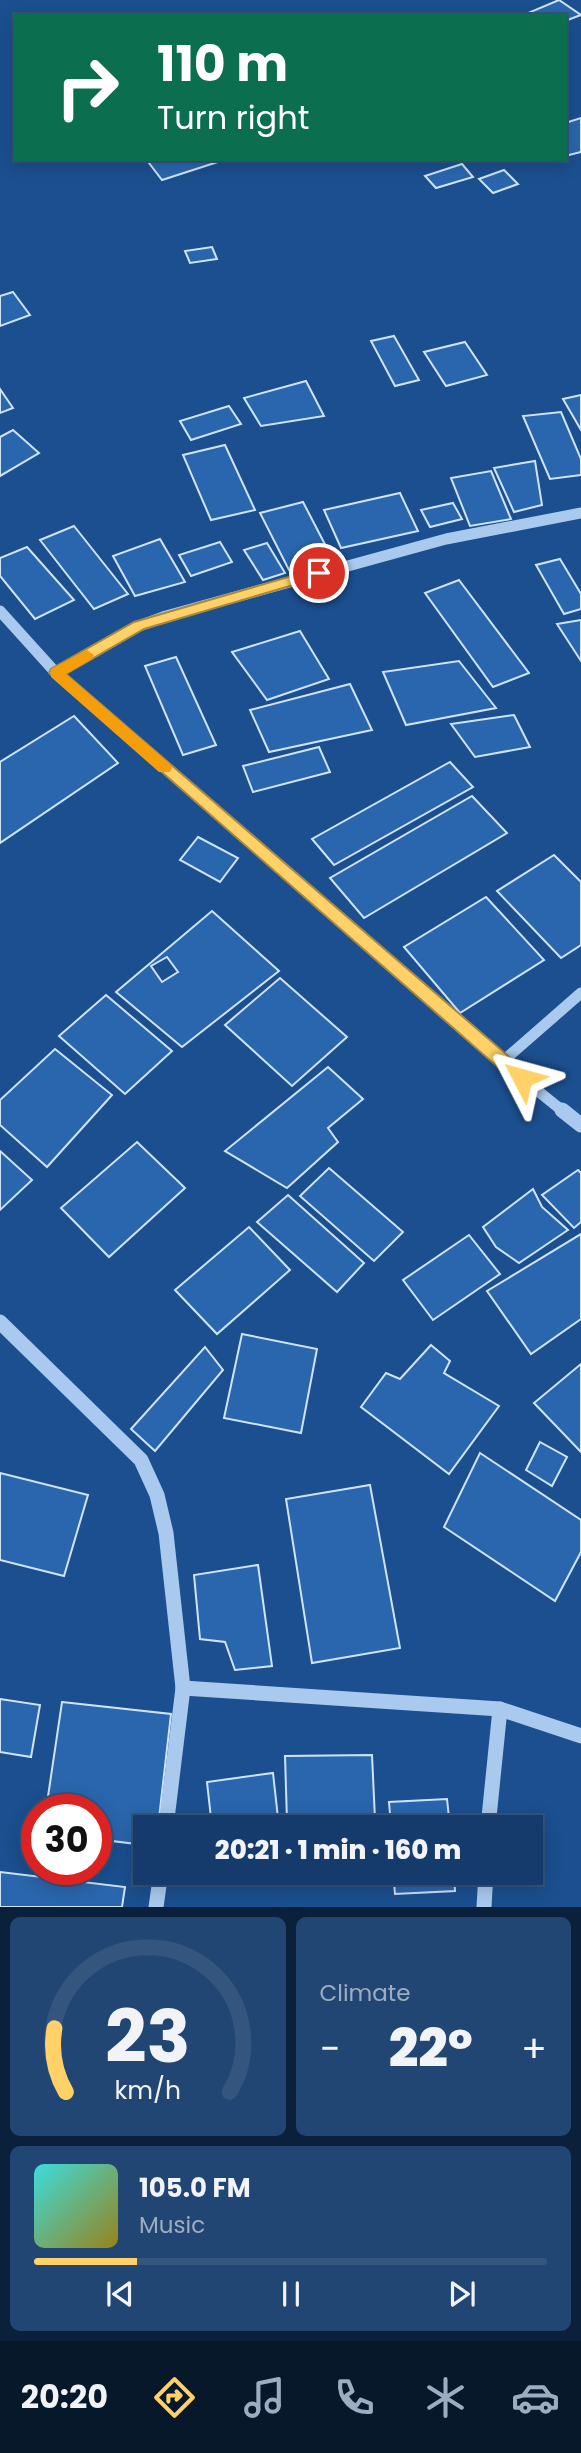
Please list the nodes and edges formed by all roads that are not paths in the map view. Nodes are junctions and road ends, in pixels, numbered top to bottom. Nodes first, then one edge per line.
1 (581, 513) edge
2 (0, 611) edge
3 (56, 673) junction
4 (581, 993) edge
5 (502, 1062) junction
6 (581, 1125) edge
7 (0, 1322) edge
8 (183, 1688) junction
9 (500, 1709) junction
10 (581, 1736) edge
11 (167, 1815) edge
12 (489, 1815) edge
13 (159, 1885) edge
14 (485, 1885) edge
15 (156, 1907) edge
16 (484, 1907) edge

1 - 3 street
2 - 3 street
3 - 5 street
4 - 5 street
5 - 6 street
7 - 8 street
8 - 9 street
8 - 11 street
9 - 10 street
9 - 12 street
13 - 15 street
14 - 16 street

